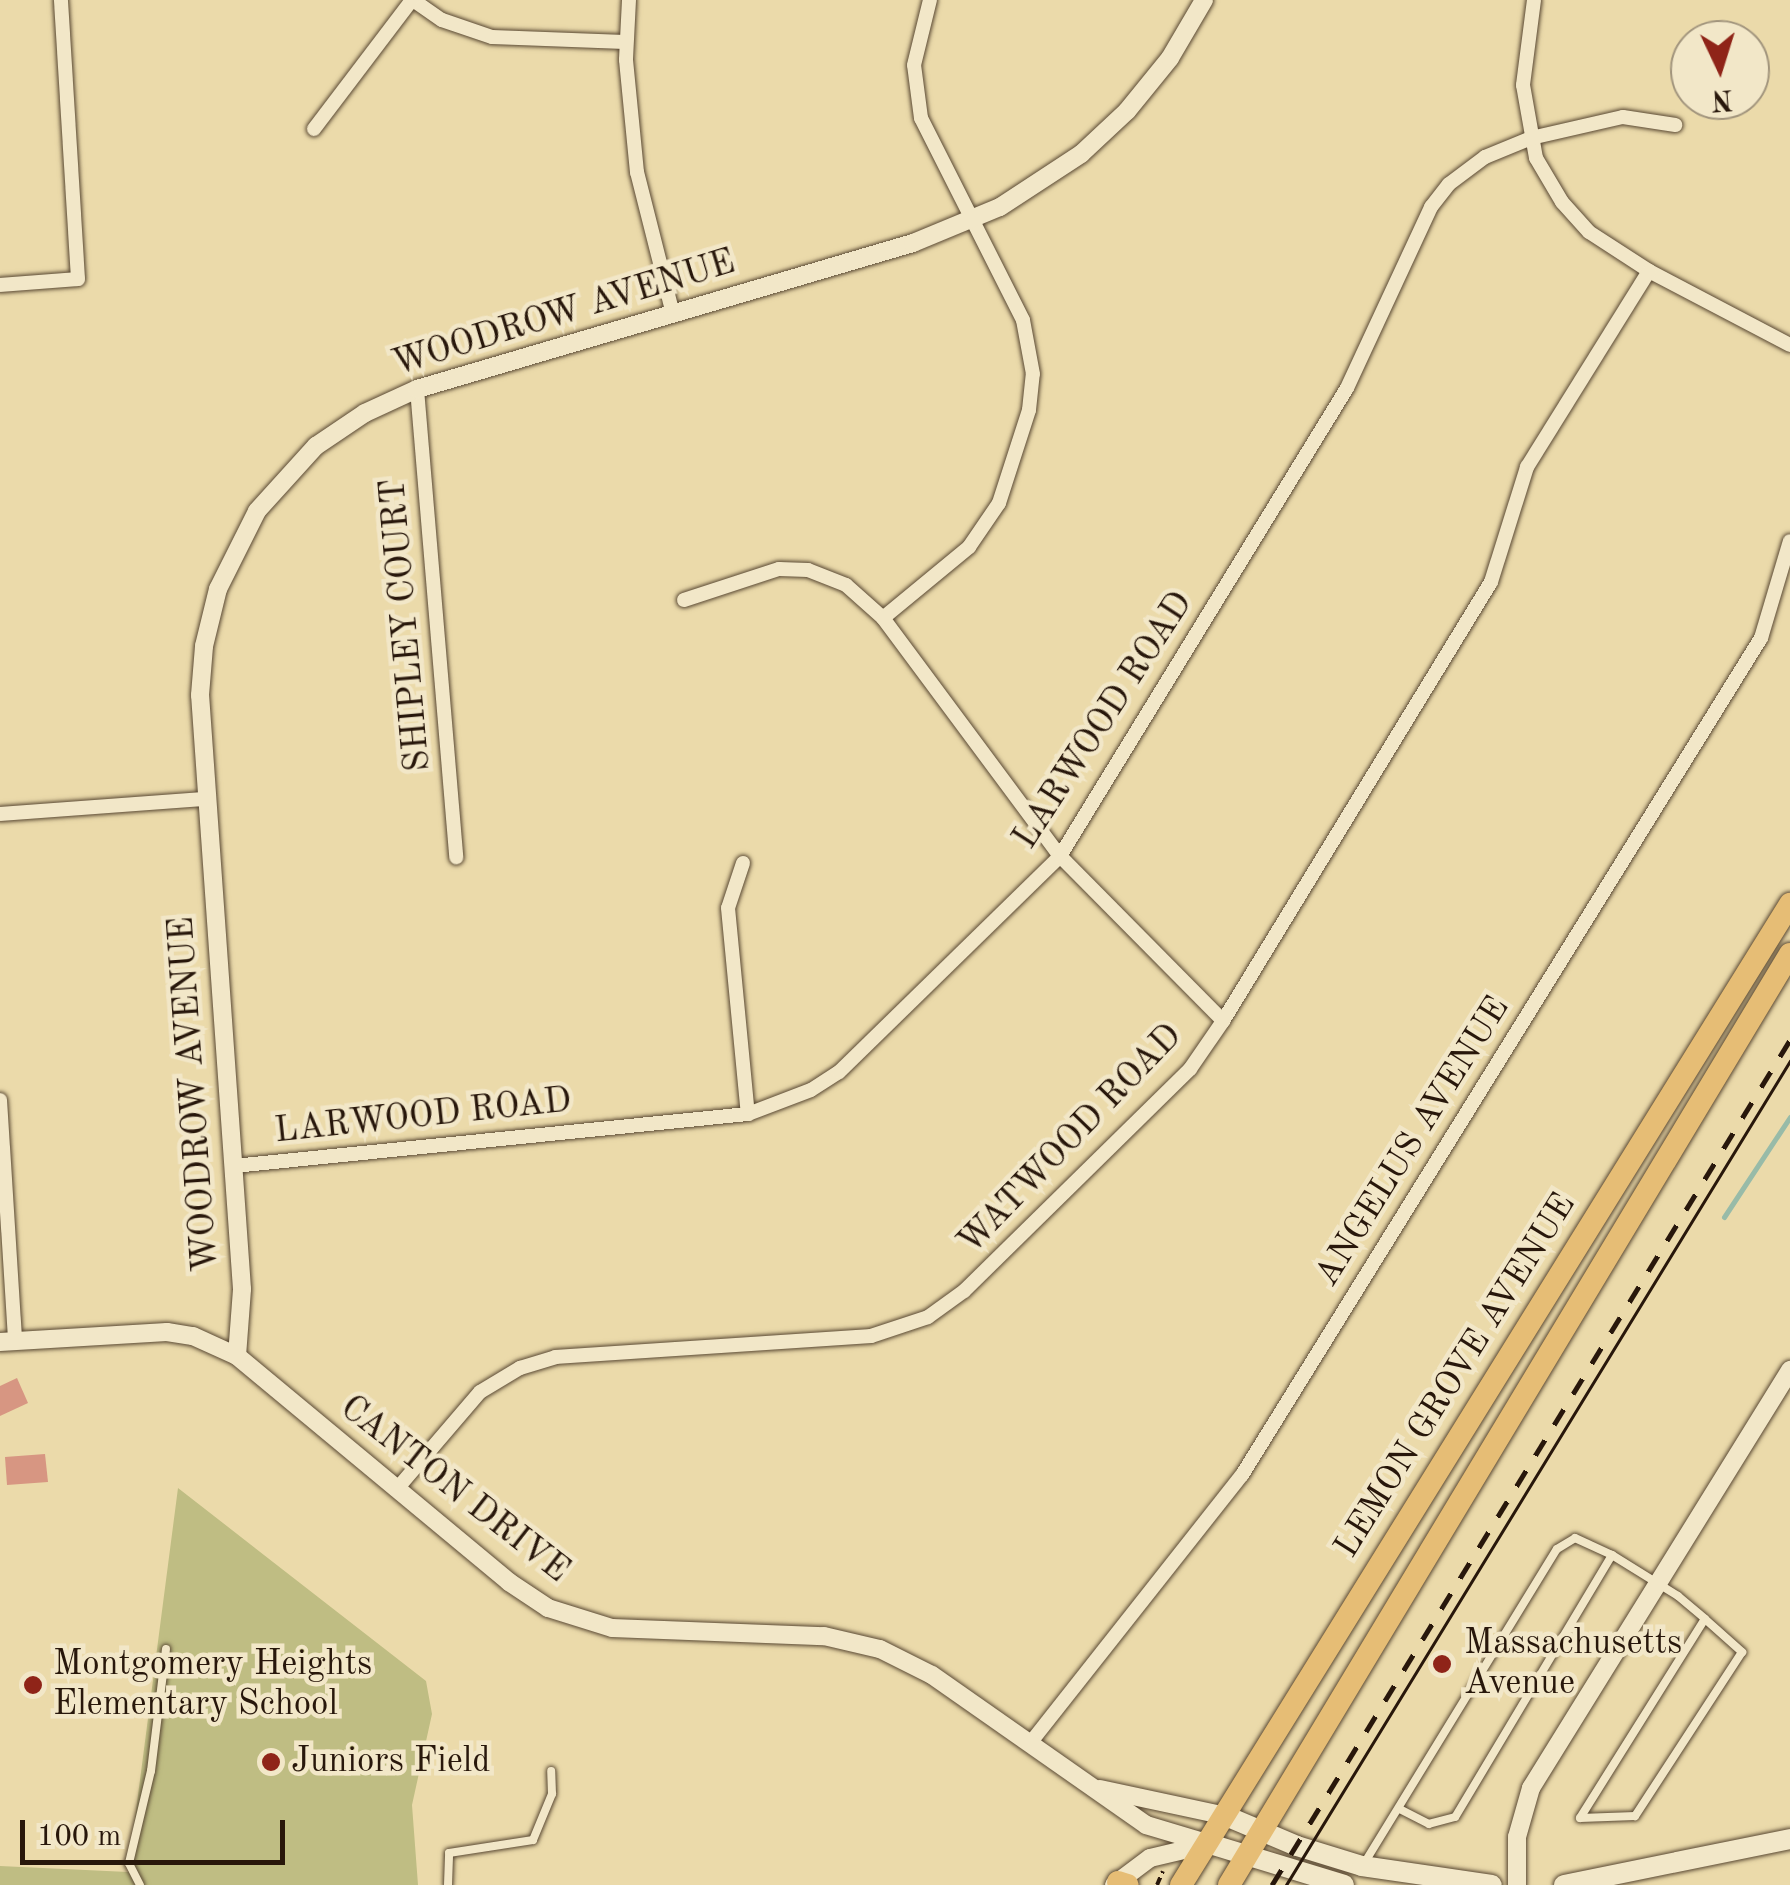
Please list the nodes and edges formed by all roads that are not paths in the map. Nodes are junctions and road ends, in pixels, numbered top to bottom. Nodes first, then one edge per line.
1 (61, 0) edge
2 (413, 0) edge
3 (629, 0) edge
4 (930, 0) edge
5 (1204, 0) edge
6 (1534, 0) edge
7 (625, 42) junction
8 (1675, 125) dead end
9 (314, 129) dead end
10 (1531, 138) junction
11 (971, 220) junction
12 (1648, 271) junction
13 (0, 286) edge
14 (673, 314) junction
15 (1790, 345) edge
16 (417, 389) junction
17 (1790, 542) edge
18 (684, 600) dead end
19 (883, 618) junction
20 (206, 799) junction
21 (0, 814) edge
22 (1060, 856) junction
23 (456, 857) dead end
24 (743, 863) dead end
25 (1790, 904) edge
26 (1790, 954) edge
27 (1223, 1021) junction
28 (0, 1100) edge
29 (748, 1114) junction
30 (234, 1166) junction
31 (8, 1341) edge
32 (237, 1356) junction
33 (1790, 1370) edge
34 (396, 1490) junction
35 (1612, 1555) junction
36 (1658, 1585) junction
37 (1705, 1619) junction
38 (166, 1649) dead end
39 (1031, 1742) junction
40 (551, 1770) dead end
41 (1090, 1787) junction
42 (1400, 1809) junction
43 (1226, 1816) junction
44 (1264, 1831) junction
45 (1790, 1839) edge
46 (1210, 1844) junction
47 (1248, 1858) junction
48 (1362, 1866) junction
49 (1172, 1878) edge
50 (1120, 1884) edge
51 (140, 1885) edge
52 (448, 1885) edge
53 (1230, 1885) edge
54 (1344, 1885) edge
55 (1492, 1885) edge
56 (1518, 1885) edge
57 (1567, 1885) edge

1 - 13 street
2 - 7 street
2 - 9 street
3 - 7 street
4 - 11 street
5 - 11 street, WOODROW AVENUE
6 - 10 street
7 - 14 street
8 - 10 street, LARWOOD ROAD
10 - 12 street
10 - 22 street, LARWOOD ROAD
11 - 14 street, WOODROW AVENUE
11 - 19 street
12 - 15 street
12 - 27 street, WATWOOD ROAD
14 - 16 street, WOODROW AVENUE
16 - 20 street, WOODROW AVENUE
16 - 23 street, SHIPLEY COURT
17 - 39 street, ANGELUS AVENUE
18 - 19 street
19 - 22 street
20 - 21 street
20 - 30 street, WOODROW AVENUE
22 - 27 street
22 - 29 street, LARWOOD ROAD
24 - 29 street
25 - 43 main road, LEMON GROVE AVENUE
26 - 44 main road, LEMON GROVE AVENUE
27 - 34 street, WATWOOD ROAD
28 - 31 street
29 - 30 street, LARWOOD ROAD
30 - 32 street, WOODROW AVENUE
31 - 32 street, CANTON DRIVE
32 - 34 street, CANTON DRIVE
33 - 36 street
34 - 39 street, CANTON DRIVE
35 - 36 lane
35 - 42 lane
35 - 42 lane
36 - 37 lane
36 - 56 street
37 - 37 lane
38 - 51 lane
39 - 41 street, CANTON DRIVE
40 - 52 lane
41 - 43 street, CANTON DRIVE
41 - 46 street, CANTON DRIVE
42 - 48 lane
43 - 44 main road
43 - 46 main road, LEMON GROVE AVENUE
44 - 47 main road, LEMON GROVE AVENUE
44 - 48 main road
45 - 57 main road
46 - 47 main road
46 - 49 main road, LEMON GROVE AVENUE
46 - 50 street
47 - 53 main road, LEMON GROVE AVENUE
47 - 54 main road
48 - 55 main road

